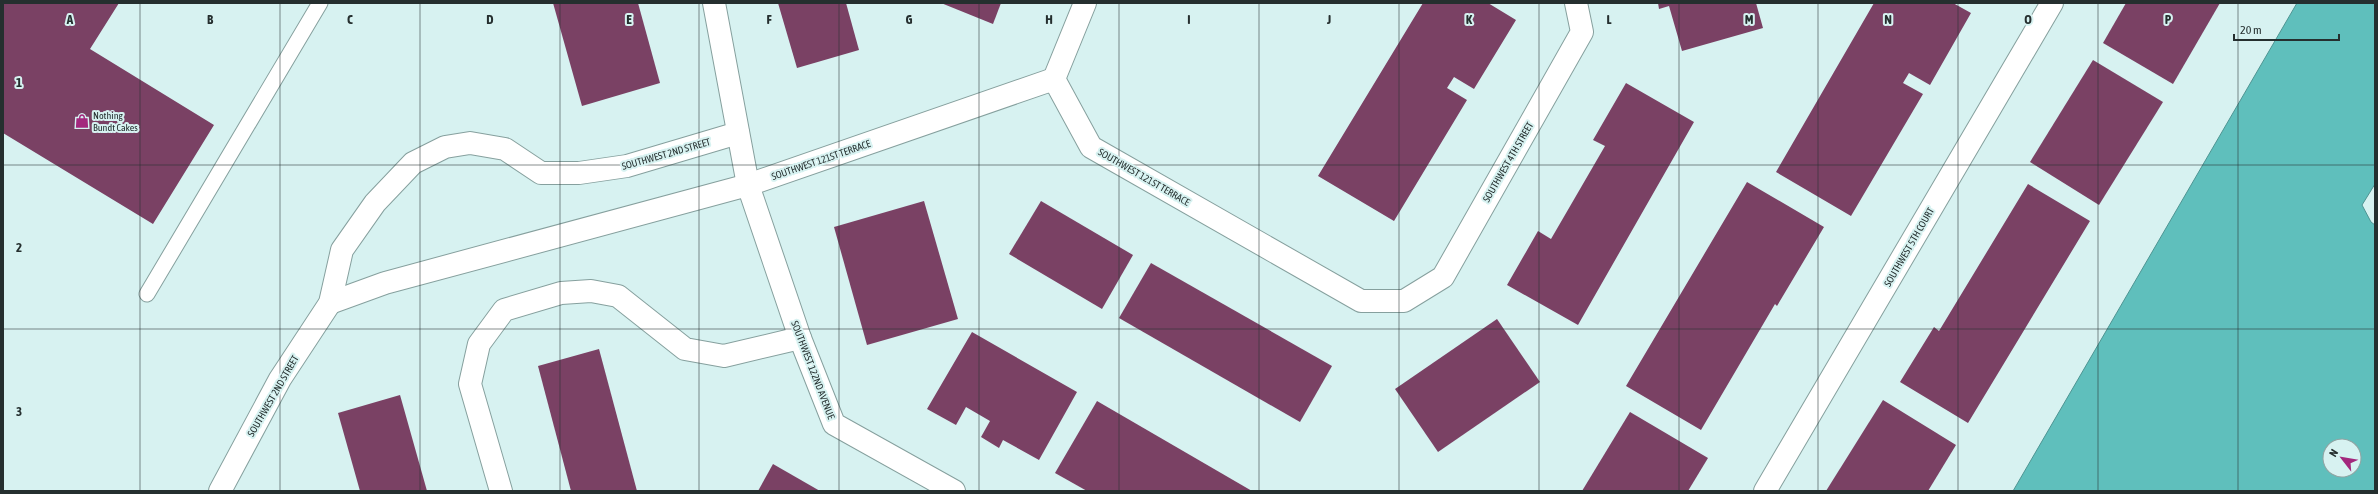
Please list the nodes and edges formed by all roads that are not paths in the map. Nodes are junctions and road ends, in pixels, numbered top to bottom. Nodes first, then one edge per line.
1 (320, 3) edge
2 (714, 3) edge
3 (1085, 3) edge
4 (1576, 3) edge
5 (2052, 3) edge
6 (1054, 80) junction
7 (738, 133) junction
8 (748, 185) junction
9 (147, 294) dead end
10 (1404, 301) joint
11 (330, 303) junction
12 (800, 338) junction
13 (220, 491) edge
14 (501, 491) edge
15 (954, 491) edge
16 (1765, 491) edge

1 - 9 lane
2 - 7 street
3 - 6 street
4 - 10 street, SOUTHWEST 4TH STREET
5 - 16 street, SOUTHWEST 5TH COURT
6 - 8 street, SOUTHWEST 121ST TERRACE
6 - 10 street, SOUTHWEST 121ST TERRACE
7 - 8 street
7 - 11 street, SOUTHWEST 2ND STREET
8 - 11 street
8 - 12 street, SOUTHWEST 122ND AVENUE
11 - 13 street, SOUTHWEST 2ND STREET
12 - 14 street
12 - 15 street, SOUTHWEST 122ND AVENUE

